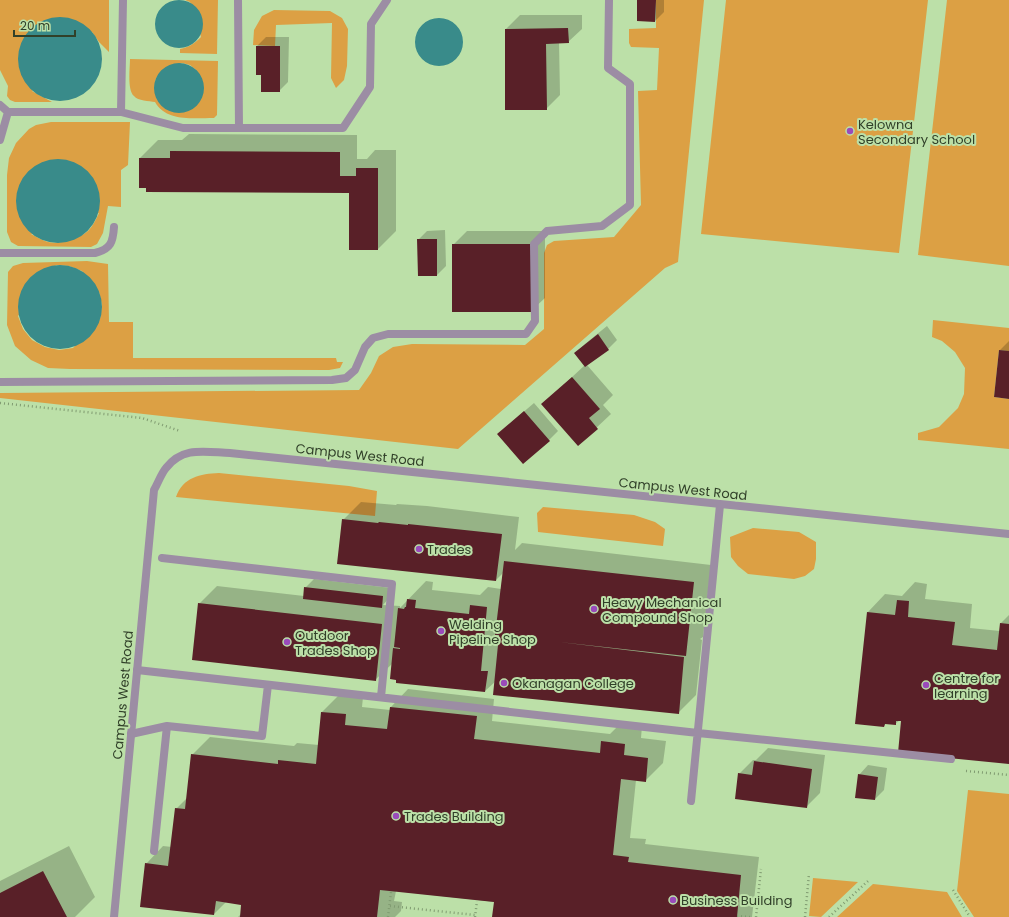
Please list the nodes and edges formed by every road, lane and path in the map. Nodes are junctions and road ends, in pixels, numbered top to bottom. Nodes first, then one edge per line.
1 (123, 0) edge
2 (238, 0) edge
3 (387, 0) edge
4 (609, 0) edge
5 (0, 105) edge
6 (8, 112) junction
7 (121, 112) junction
8 (239, 128) junction
9 (0, 140) edge
10 (114, 227) dead end
11 (0, 253) edge
12 (0, 382) edge
13 (0, 403) edge
14 (180, 431) dead end
15 (720, 505) junction
16 (1009, 534) edge
17 (162, 558) dead end
18 (137, 670) junction
19 (268, 685) junction
20 (381, 697) junction
21 (168, 726) junction
22 (698, 733) junction
23 (131, 734) junction
24 (951, 759) dead end
25 (966, 771) dead end
26 (1009, 775) edge
27 (691, 802) dead end
28 (154, 851) dead end
29 (761, 869) dead end
30 (809, 874) dead end
31 (868, 881) dead end
32 (953, 890) dead end
33 (391, 892) dead end
34 (477, 901) dead end
35 (390, 906) junction
36 (475, 916) edge
37 (737, 916) dead end
38 (114, 917) edge
39 (388, 917) edge
40 (750, 917) edge
41 (756, 917) edge
42 (805, 917) edge
43 (829, 917) edge
44 (970, 917) edge

1 - 7 street
2 - 8 street
3 - 8 street
4 - 12 street
5 - 6 street
6 - 7 street
6 - 9 street
7 - 8 street
10 - 11 street
13 - 14 path
15 - 16 street, Campus West Road
15 - 18 street, Campus West Road
15 - 22 street
17 - 20 street
18 - 19 street
18 - 23 street, Campus West Road
19 - 20 street
19 - 21 street
20 - 22 street
21 - 23 street
21 - 28 street
22 - 24 street
22 - 27 street
23 - 38 street, Campus West Road
25 - 26 path
29 - 41 path
30 - 42 path
31 - 43 path
32 - 44 path
33 - 35 path
34 - 36 path
35 - 36 path
35 - 39 path
37 - 40 path

